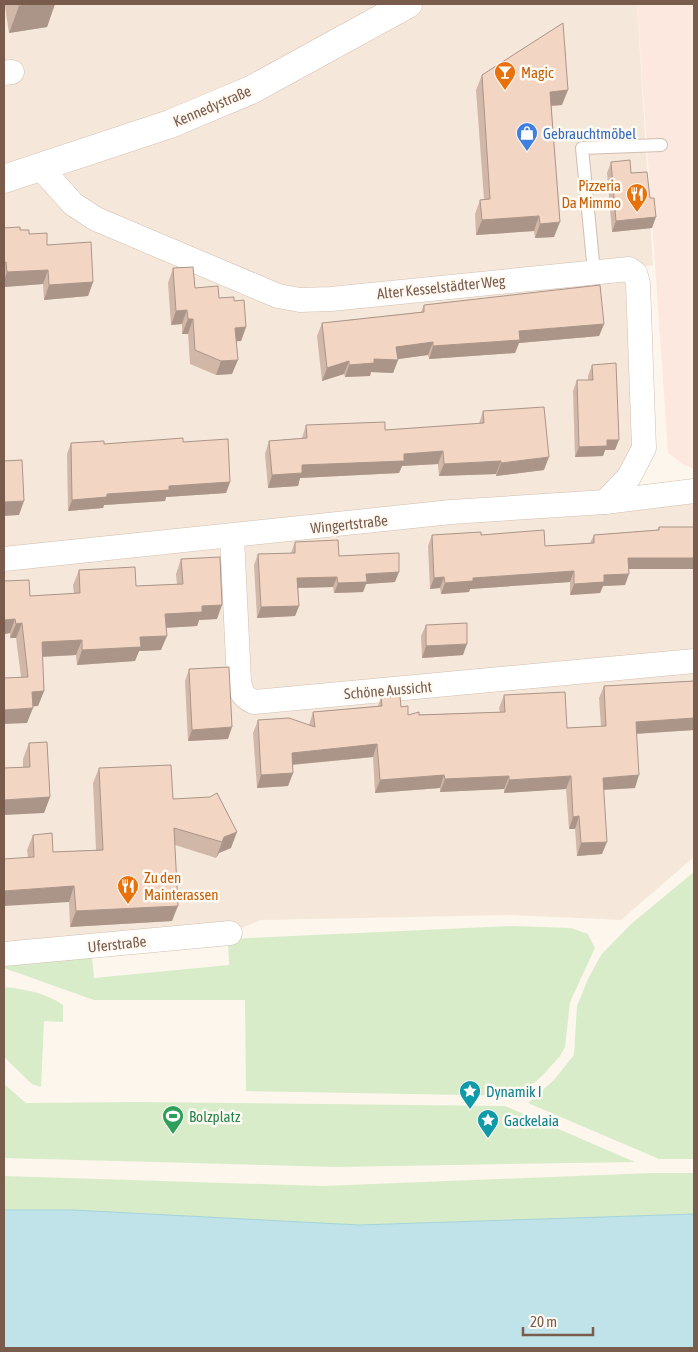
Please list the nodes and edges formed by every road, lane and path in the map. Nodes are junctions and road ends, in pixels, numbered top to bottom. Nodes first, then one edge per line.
1 (408, 4) edge
2 (661, 145) dead end
3 (40, 167) junction
4 (4, 179) edge
5 (594, 272) junction
6 (694, 491) edge
7 (605, 502) junction
8 (232, 537) junction
9 (4, 560) edge
10 (694, 661) edge
11 (230, 933) dead end
12 (4, 954) edge

1 - 3 main road, Kennedystraße
2 - 5 lane
3 - 4 main road, Kennedystraße
3 - 5 street, Alter Kesselstädter Weg
5 - 7 street, Alter Kesselstädter Weg
6 - 7 street, Wingertstraße
7 - 8 street, Wingertstraße
8 - 9 street, Wingertstraße
8 - 10 street, Schöne Aussicht
11 - 12 street, Uferstraße

